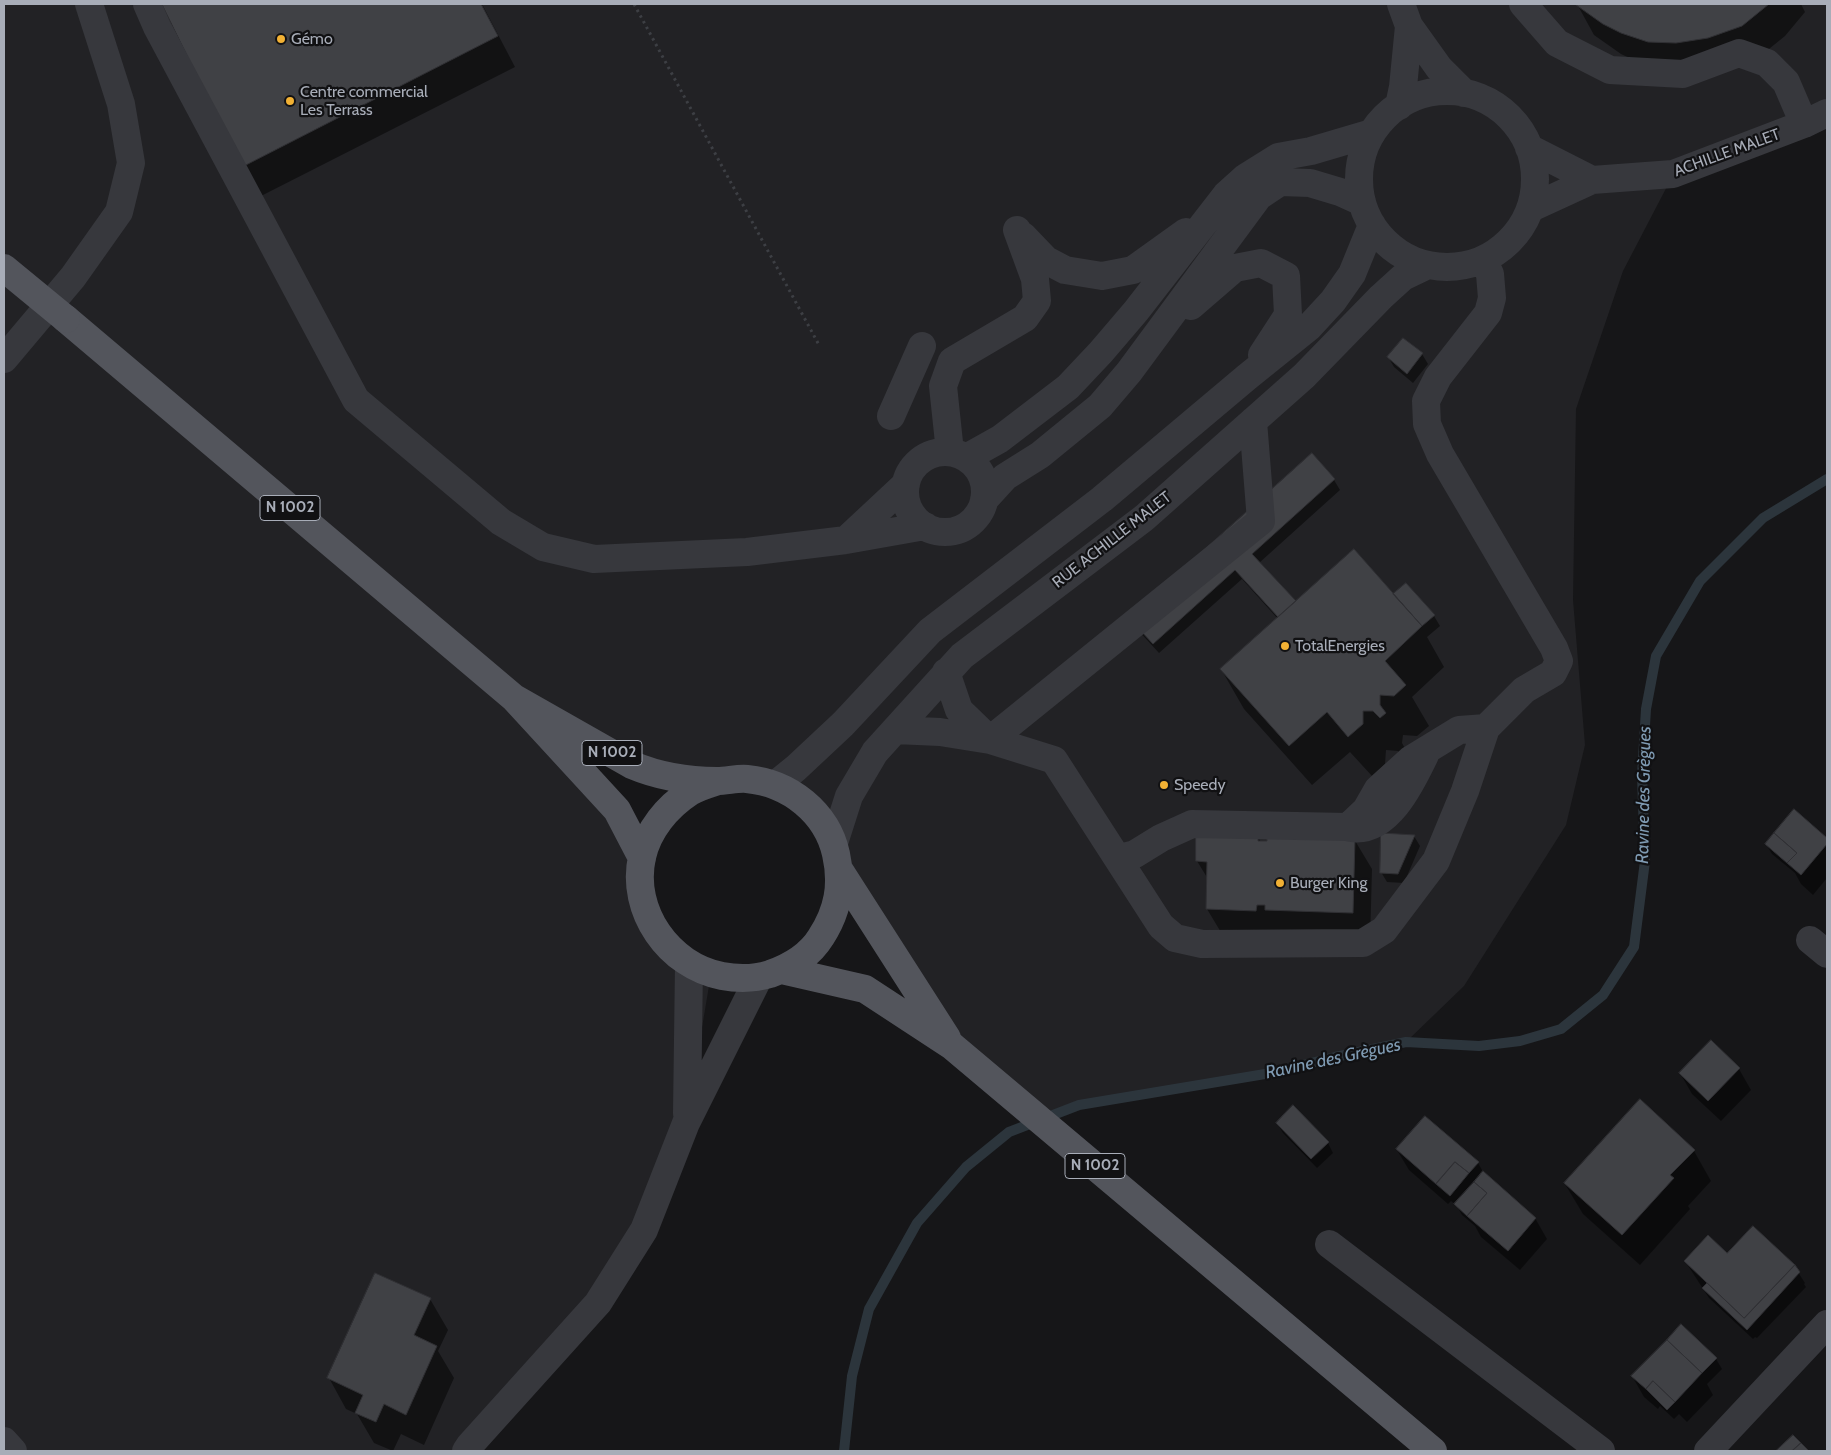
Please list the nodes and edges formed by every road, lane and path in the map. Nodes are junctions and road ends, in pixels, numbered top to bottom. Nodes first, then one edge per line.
1 (89, 4) edge
2 (634, 4) edge
3 (1523, 4) edge
4 (1405, 15) edge
5 (158, 17) edge
6 (1464, 93) junction
7 (1398, 106) junction
8 (1815, 118) edge
9 (1372, 133) junction
10 (1530, 148) junction
11 (1592, 180) junction
12 (1531, 208) junction
13 (1367, 213) junction
14 (1208, 217) junction
15 (1483, 260) junction
16 (1428, 265) junction
17 (4, 268) edge
18 (1152, 340) junction
19 (819, 345) dead end
20 (922, 346) dead end
21 (4, 359) edge
22 (1247, 377) junction
23 (891, 416) dead end
24 (1253, 421) junction
25 (958, 455) junction
26 (906, 484) junction
27 (984, 500) junction
28 (926, 526) junction
29 (846, 540) junction
30 (946, 672) junction
31 (514, 698) junction
32 (1486, 728) junction
33 (896, 730) junction
34 (990, 740) junction
35 (718, 781) junction
36 (775, 785) junction
37 (834, 844) junction
38 (642, 858) junction
39 (1119, 858) junction
40 (840, 871) junction
41 (689, 964) junction
42 (770, 974) junction
43 (952, 1046) junction
44 (686, 1123) junction
45 (1329, 1244) dead end
46 (1827, 1324) edge
47 (4, 1441) edge
48 (13, 1451) edge
49 (466, 1451) edge
50 (1433, 1451) edge
51 (1601, 1451) edge
52 (1708, 1451) edge

1 - 21 street
2 - 19 path
3 - 8 street
4 - 6 street
4 - 7 street
5 - 29 street
6 - 7 street
6 - 10 street
7 - 9 street
8 - 11 street, ACHILLE MALET
9 - 13 street
9 - 14 street
10 - 11 street
10 - 12 street
11 - 12 street
12 - 15 street
13 - 16 street
13 - 18 street
13 - 22 street
14 - 25 street
14 - 25 street
15 - 16 street
15 - 32 street
16 - 24 street, RUE ACHILLE MALET
17 - 31 main road, N 1002, bridge
18 - 22 street
18 - 27 street
20 - 23 street
22 - 36 street
24 - 30 street, RUE ACHILLE MALET
24 - 34 street
25 - 26 street
25 - 27 street
26 - 28 street
26 - 29 street
27 - 28 street
28 - 29 street
30 - 33 street, RUE ACHILLE MALET
30 - 34 street
31 - 35 main road, N 1002
31 - 38 main road, N 1002
32 - 39 street
32 - 39 street
33 - 34 street
33 - 37 street, RUE ACHILLE MALET
34 - 39 street
35 - 36 main road
35 - 38 main road
36 - 37 main road
37 - 40 main road
38 - 41 main road
40 - 42 main road
40 - 43 main road, N 1002
41 - 42 main road
41 - 44 street
42 - 43 main road, N 1002
42 - 44 street
43 - 50 main road, N 1002
44 - 49 street
45 - 51 street
46 - 52 street
47 - 48 street

